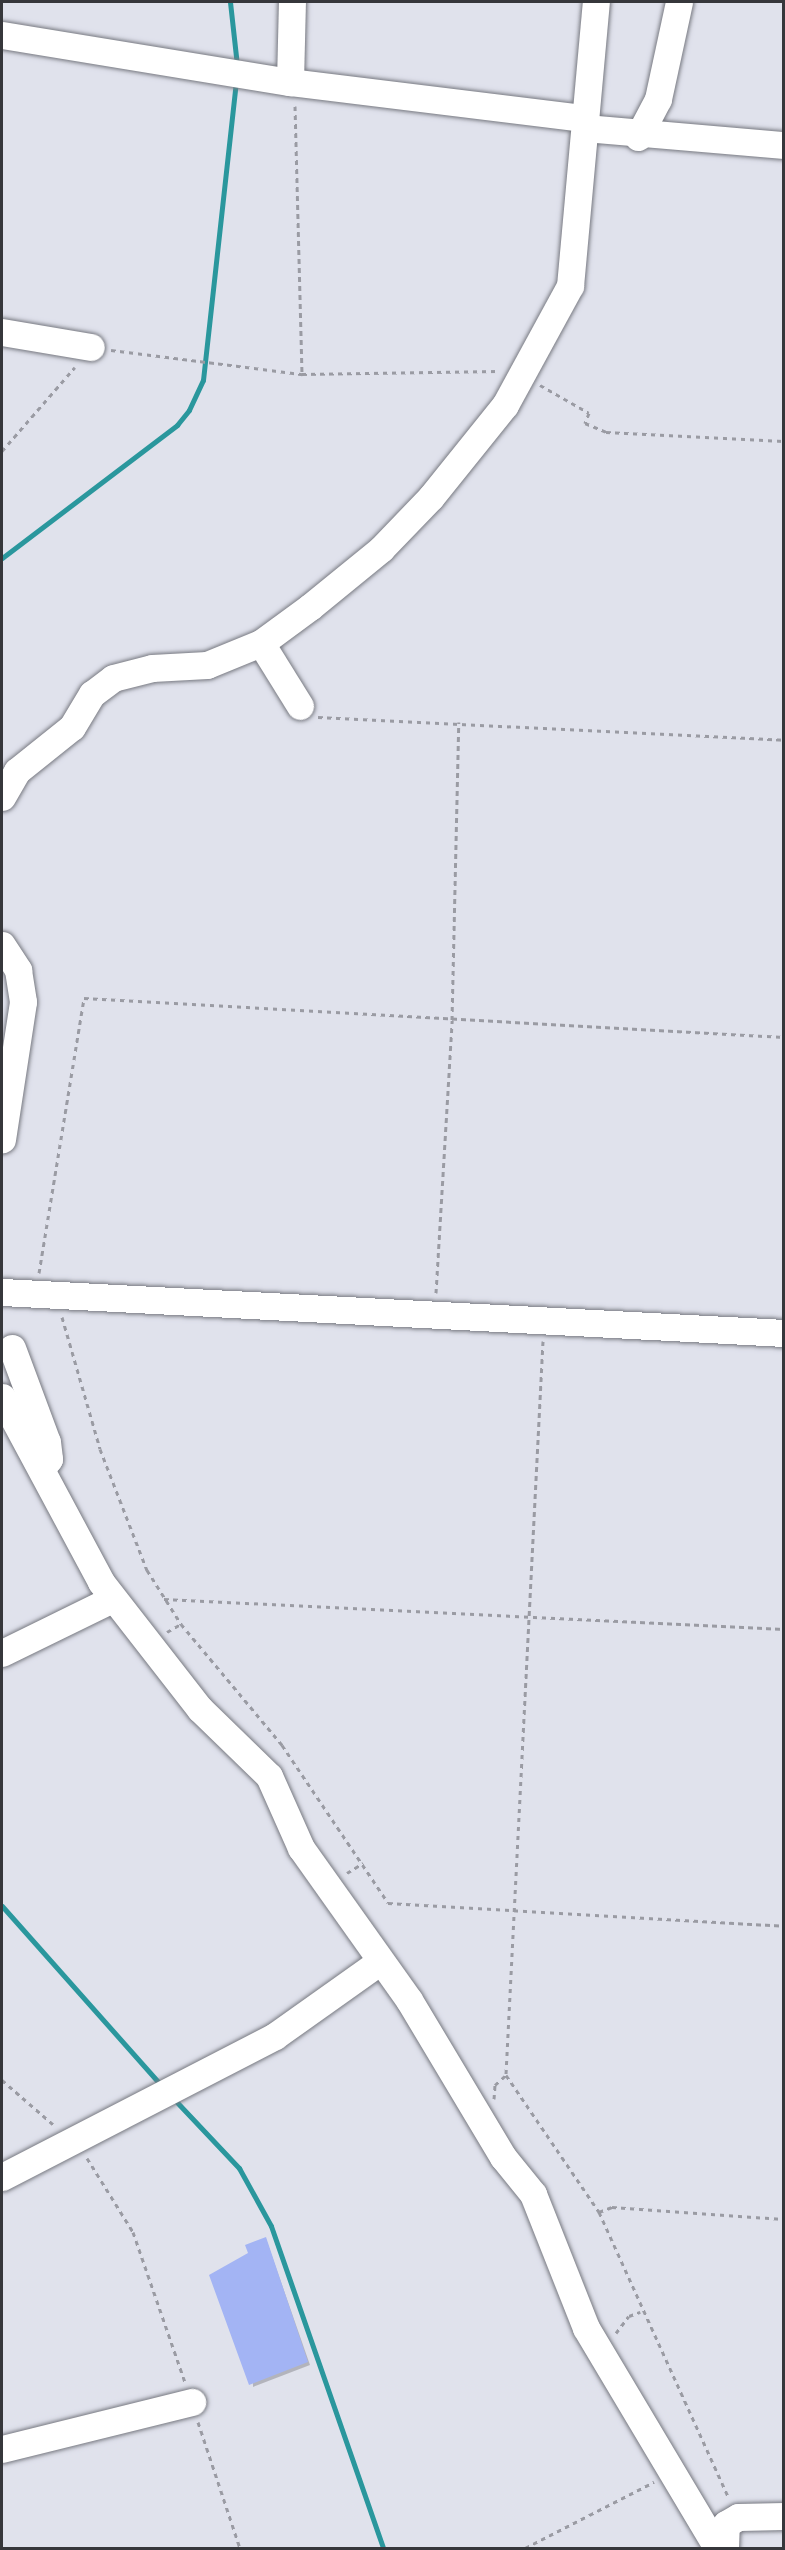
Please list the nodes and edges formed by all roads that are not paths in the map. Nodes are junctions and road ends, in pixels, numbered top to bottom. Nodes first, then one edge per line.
1 (292, 2) edge
2 (596, 2) edge
3 (680, 2) edge
4 (2, 35) edge
5 (292, 83) junction
6 (585, 123) junction
7 (638, 137) junction
8 (783, 145) edge
9 (2, 332) edge
10 (91, 347) road end
11 (261, 643) junction
12 (296, 698) road end
13 (2, 797) edge
14 (2, 945) edge
15 (2, 1139) edge
16 (32, 1295) edge
17 (783, 1334) edge
18 (12, 1348) dead end
19 (2, 1397) edge
20 (41, 1470) junction
21 (112, 1599) junction
22 (2, 1653) edge
23 (379, 1962) junction
24 (2, 2177) edge
25 (192, 2402) road end
26 (2, 2449) edge
27 (783, 2516) edge
28 (726, 2535) edge

1 - 5 street
2 - 6 street
3 - 7 street
4 - 5 street
5 - 6 street
6 - 7 street
6 - 11 street
7 - 8 street
9 - 10 street
11 - 12 street
11 - 13 street
14 - 15 street
16 - 17 street
18 - 20 street
19 - 20 street
20 - 21 street
21 - 22 street
21 - 23 street
23 - 24 street
23 - 28 street
25 - 26 street
27 - 28 street

